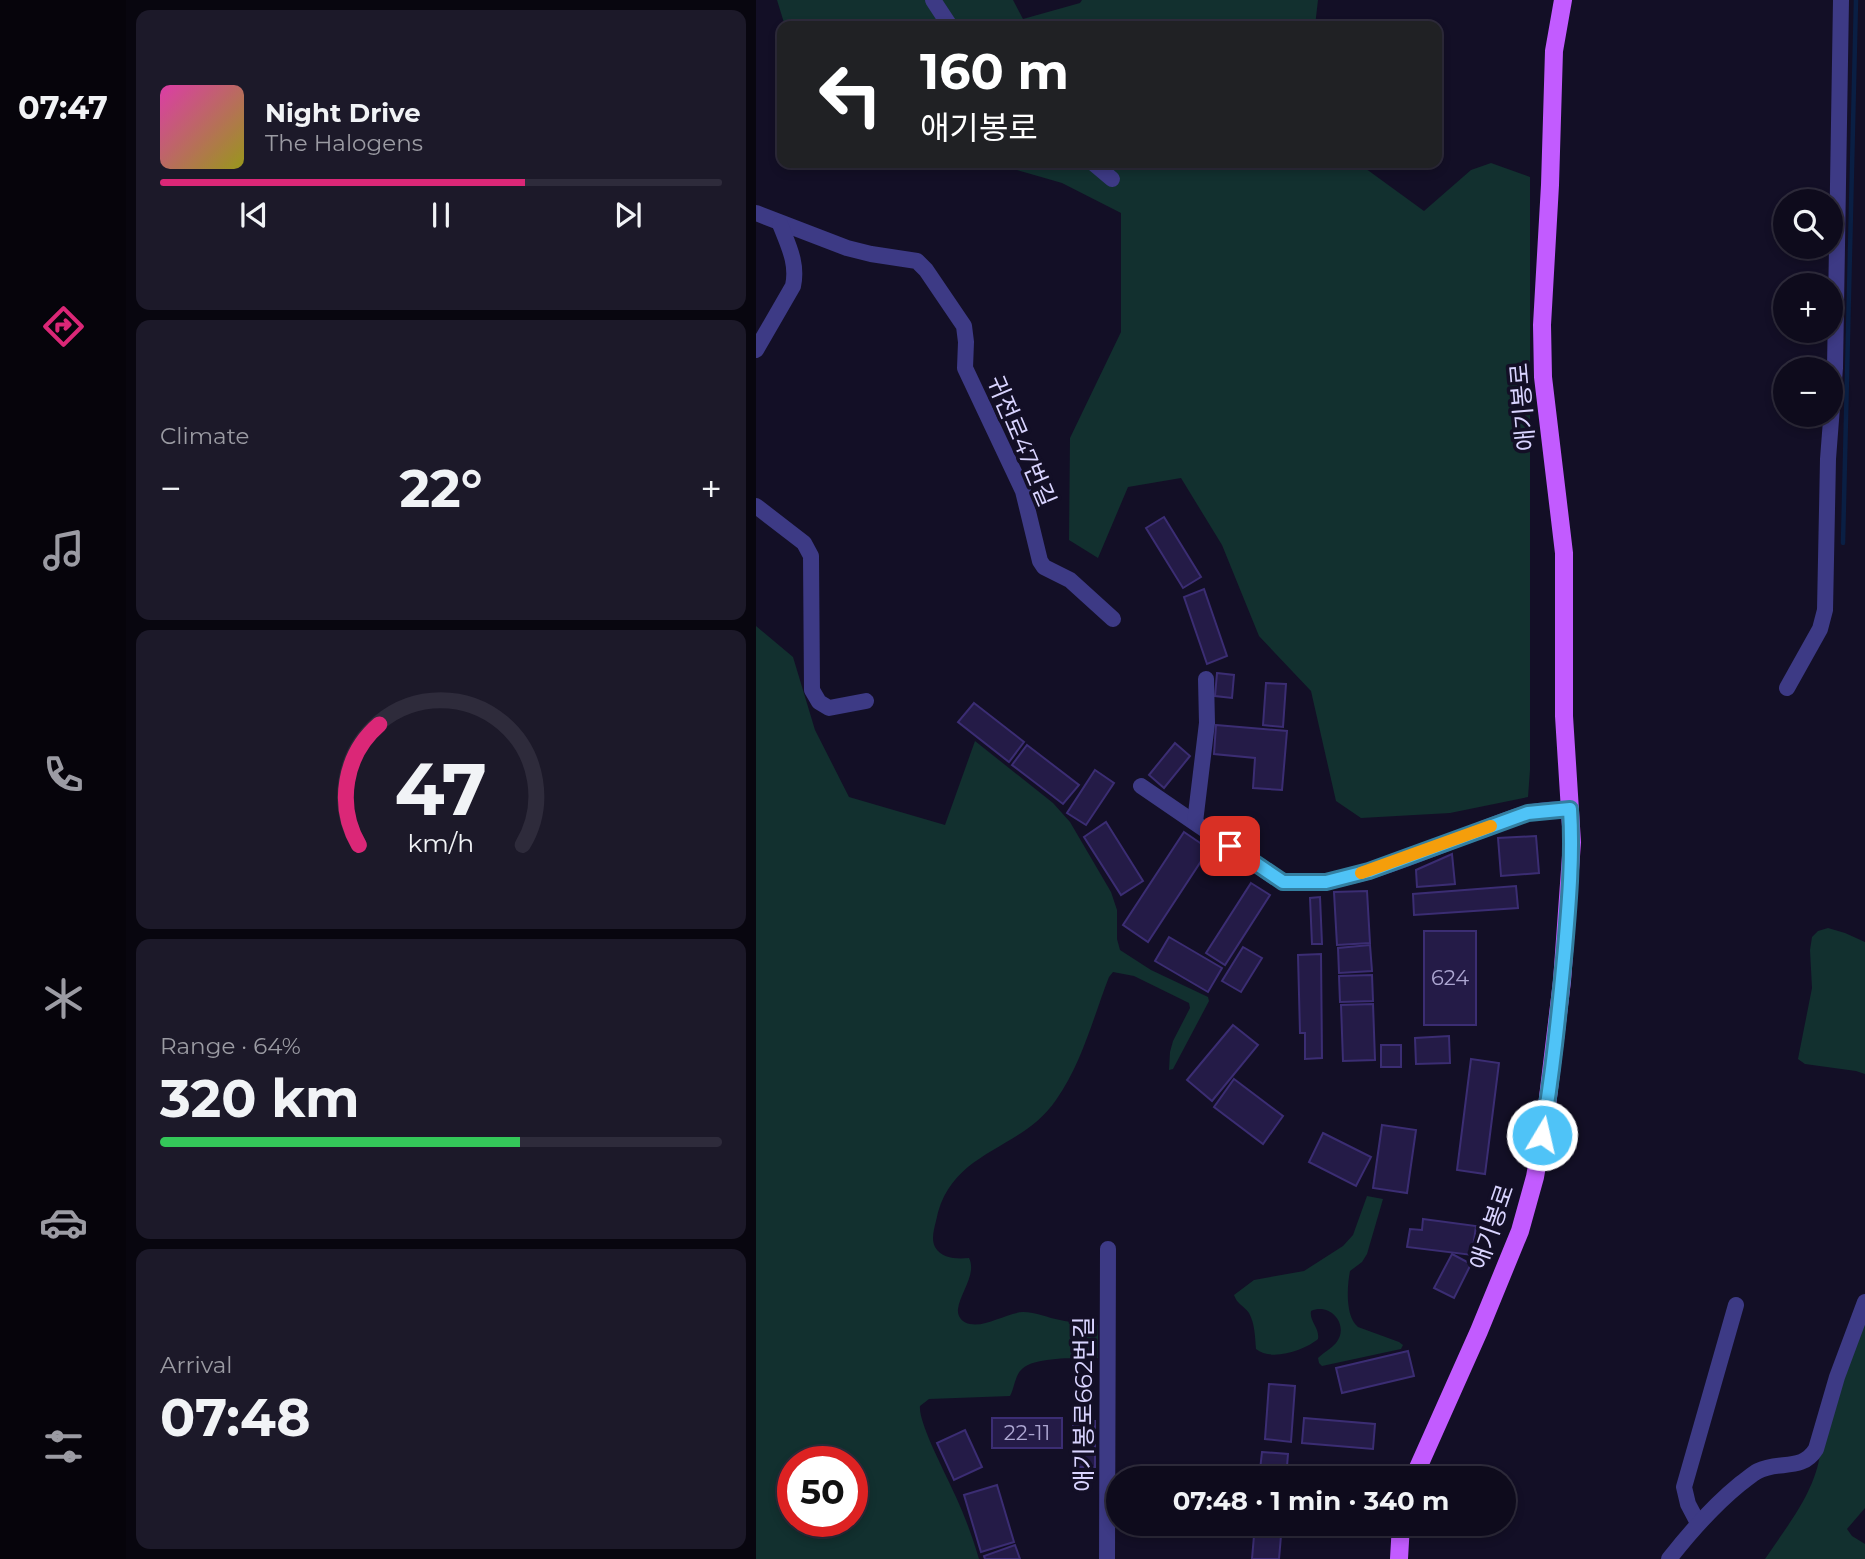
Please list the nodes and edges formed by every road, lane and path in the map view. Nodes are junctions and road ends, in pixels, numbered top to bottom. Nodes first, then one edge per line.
1 (933, 0) edge
2 (1563, 0) edge
3 (1841, 0) edge
4 (947, 21) edge
5 (1099, 168) edge
6 (1112, 179) dead end
7 (756, 213) edge
8 (780, 224) junction
9 (756, 350) edge
10 (756, 506) edge
11 (1113, 619) dead end
12 (1206, 679) dead end
13 (1787, 688) dead end
14 (866, 701) dead end
15 (1141, 786) dead end
16 (1570, 809) junction
17 (1195, 822) junction
18 (1108, 1249) dead end
19 (1865, 1302) edge
20 (1736, 1305) dead end
21 (1419, 1466) edge
22 (1698, 1523) junction
23 (1400, 1536) edge
24 (1107, 1559) edge
25 (1399, 1559) edge
26 (1669, 1559) edge

1 - 4 lane
2 - 16 main road, 애기봉로
3 - 13 lane
5 - 6 lane
7 - 8 lane, 귀전로47번길
8 - 9 lane
8 - 11 lane, 귀전로47번길
10 - 14 lane
12 - 17 lane
15 - 17 lane
16 - 17 lane
16 - 21 main road, 애기봉로
18 - 24 lane, 애기봉로662번길
19 - 22 lane
20 - 22 lane
22 - 26 lane
23 - 25 main road

